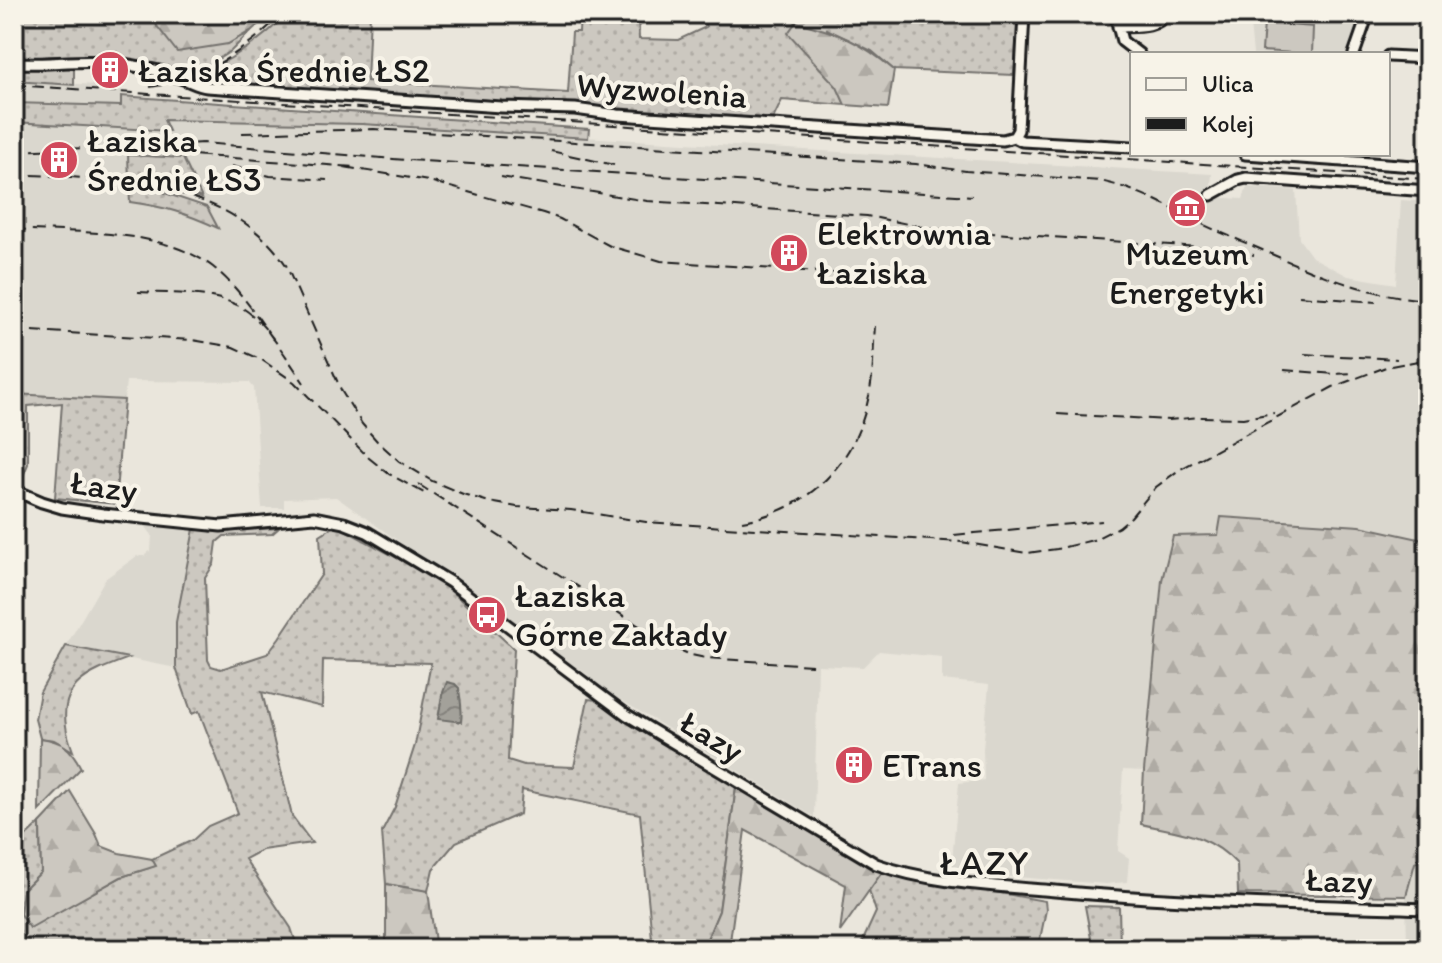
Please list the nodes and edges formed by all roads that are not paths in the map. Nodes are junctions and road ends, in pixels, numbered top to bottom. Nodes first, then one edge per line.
1 (1024, 14) edge
2 (1115, 14) edge
3 (1165, 14) edge
4 (1368, 14) edge
5 (1118, 27) junction
6 (1136, 52) edge
7 (1355, 52) edge
8 (1390, 56) edge
9 (1428, 58) edge
10 (14, 63) edge
11 (1014, 137) junction
12 (1130, 147) edge
13 (1266, 156) edge
14 (1309, 157) edge
15 (1428, 167) edge
16 (1428, 191) edge
17 (1211, 195) dead end
18 (14, 490) edge
19 (1428, 909) edge

1 - 11 street
2 - 5 street
3 - 5 street
4 - 7 street
5 - 6 street
8 - 9 street
10 - 11 street, Wyzwolenia
11 - 12 street, Wyzwolenia
13 - 14 street
14 - 15 street
16 - 17 street
18 - 19 street, Łazy

